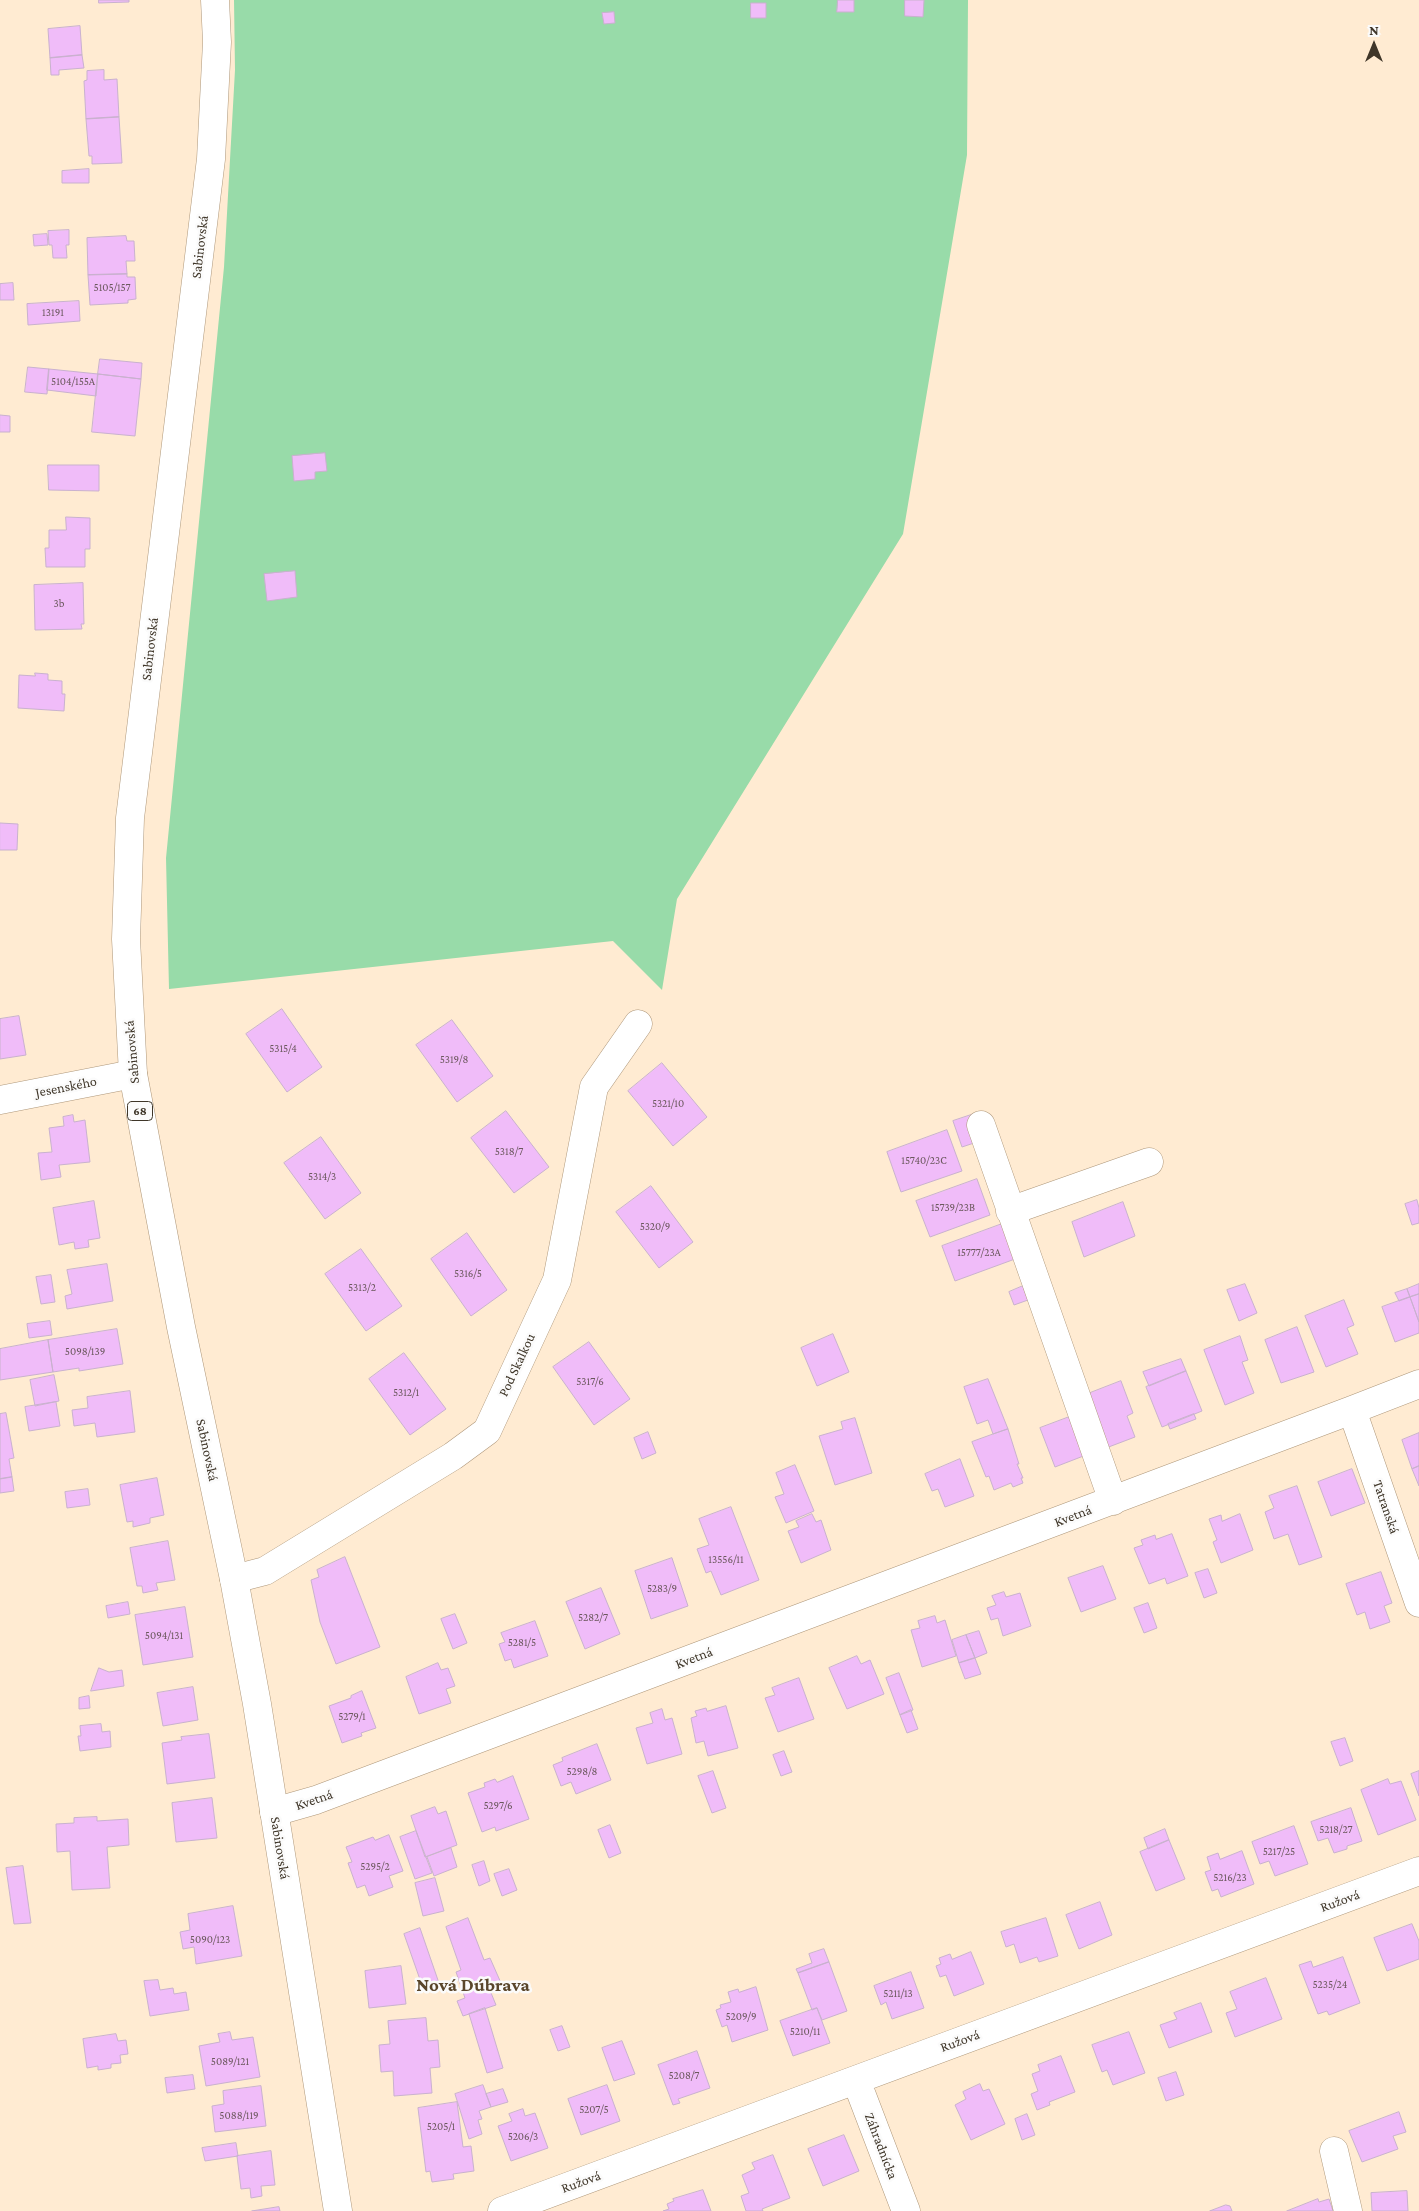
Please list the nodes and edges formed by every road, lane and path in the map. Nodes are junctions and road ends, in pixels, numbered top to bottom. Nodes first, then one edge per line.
1 (215, 0) edge
2 (638, 1024) dead end
3 (133, 1074) junction
4 (0, 1100) edge
5 (981, 1125) dead end
6 (1149, 1162) dead end
7 (1010, 1211) junction
8 (1419, 1384) edge
9 (1352, 1410) junction
10 (1112, 1501) junction
11 (234, 1579) junction
12 (1419, 1603) edge
13 (274, 1812) junction
14 (1419, 1871) edge
15 (856, 2080) junction
16 (1334, 2151) dead end
17 (338, 2211) edge
18 (502, 2211) edge
19 (906, 2211) edge
20 (1348, 2211) edge

1 - 3 street, Sabinovská / 68
2 - 11 street, Pod Skalkou
3 - 4 street, Jesenského
3 - 11 street, Sabinovská / 68
5 - 7 street
6 - 7 street
7 - 10 street
8 - 9 street, Kvetná
9 - 10 street, Kvetná
9 - 12 street, Tatranská
10 - 13 street, Kvetná
11 - 13 street, Sabinovská / 68
13 - 17 street, Sabinovská / 68
14 - 15 street, Ružová
15 - 18 street, Ružová
15 - 19 street, Záhradnícka
16 - 20 street

